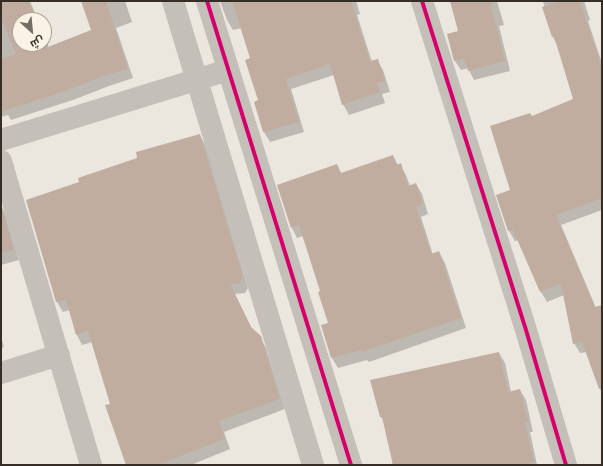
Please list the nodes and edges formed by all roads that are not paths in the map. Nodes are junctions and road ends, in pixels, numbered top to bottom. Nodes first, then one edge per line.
1 (173, 1) edge
2 (207, 1) edge
3 (422, 1) edge
4 (228, 70) junction
5 (196, 79) junction
6 (1, 140) edge
7 (1, 161) edge
8 (59, 355) junction
9 (1, 373) edge
10 (91, 465) edge
11 (313, 465) edge
12 (351, 465) edge
13 (566, 465) edge

1 - 5 street
2 - 4 street
3 - 13 street
4 - 5 street
4 - 12 street
5 - 6 street
5 - 11 street
7 - 8 street
8 - 9 street
8 - 10 street

